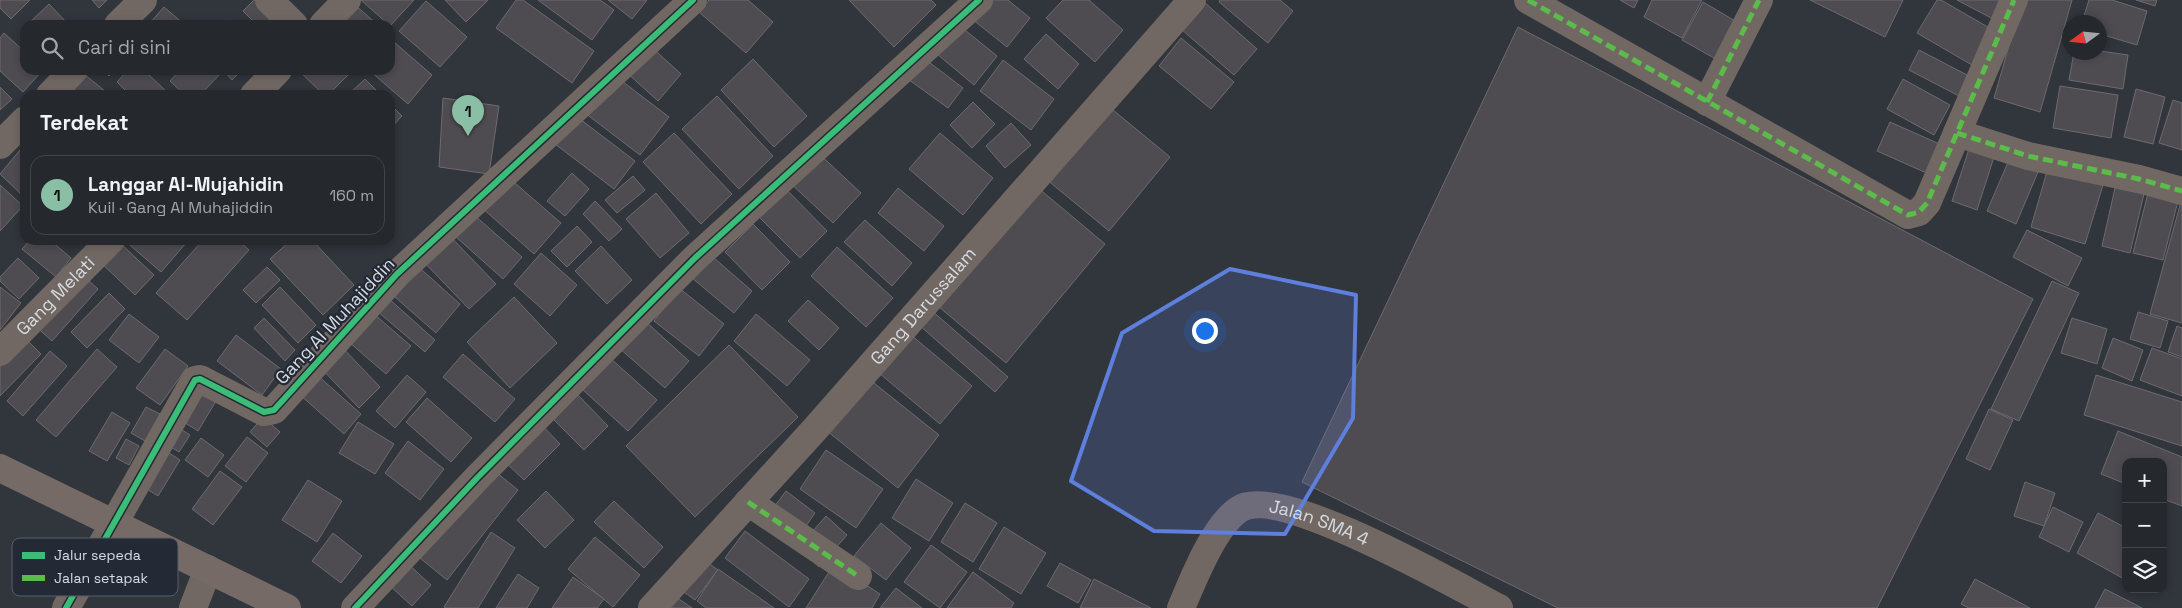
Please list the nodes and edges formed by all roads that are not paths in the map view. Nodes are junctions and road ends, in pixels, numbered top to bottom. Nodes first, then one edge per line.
1 (143, 0) edge
2 (270, 0) edge
3 (347, 0) edge
4 (693, 0) edge
5 (979, 0) edge
6 (1192, 0) edge
7 (1528, 0) edge
8 (1759, 0) edge
9 (2014, 0) edge
10 (123, 20) edge
11 (289, 20) edge
12 (328, 20) edge
13 (69, 75) edge
14 (273, 75) edge
15 (55, 90) edge
16 (259, 90) edge
17 (1707, 102) junction
18 (20, 125) edge
19 (1957, 133) junction
20 (0, 146) edge
21 (2182, 191) edge
22 (106, 245) edge
23 (0, 352) edge
24 (0, 468) edge
25 (748, 502) junction
26 (113, 523) junction
27 (105, 538) edge
28 (143, 538) edge
29 (178, 555) edge
30 (208, 570) junction
31 (858, 576) dead end
32 (73, 596) edge
33 (66, 608) edge
34 (193, 608) edge
35 (287, 608) edge
36 (355, 608) edge
37 (652, 608) edge
38 (1181, 608) edge
39 (1499, 608) edge

1 - 10 street
2 - 11 street
3 - 12 street
4 - 26 street, Gang Al Muhajiddin
5 - 36 street
6 - 25 street, Gang Darussalam
7 - 17 street
8 - 17 street
9 - 19 street
13 - 15 street
14 - 16 street
17 - 19 street
18 - 20 street
19 - 21 street
22 - 23 street, Gang Melati
24 - 26 main road
25 - 31 street
25 - 37 street, Gang Darussalam
26 - 27 street
26 - 28 main road
29 - 30 main road
30 - 34 street
30 - 35 main road
32 - 33 street
38 - 39 street, Jalan SMA 4

